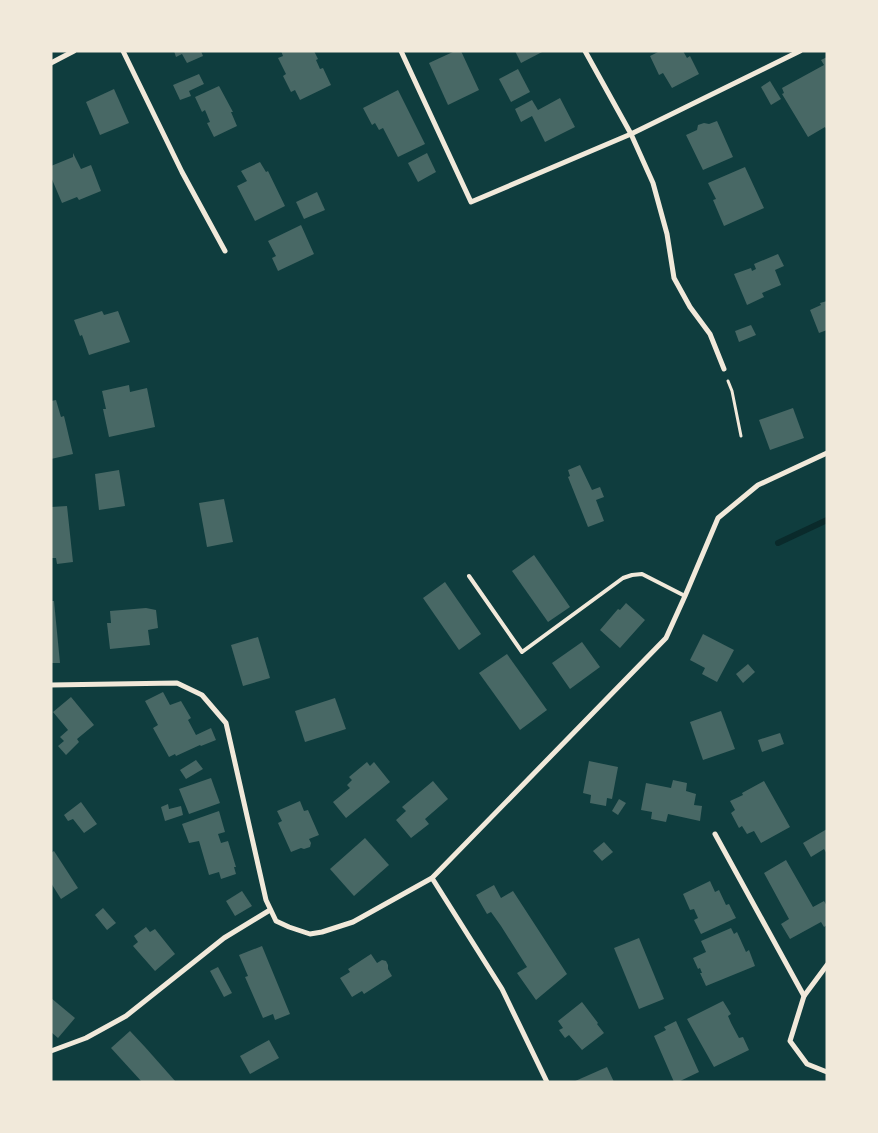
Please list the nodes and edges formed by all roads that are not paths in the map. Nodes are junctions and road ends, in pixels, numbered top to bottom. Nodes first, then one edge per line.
1 (74, 51) edge
2 (123, 51) edge
3 (401, 51) edge
4 (585, 51) edge
5 (800, 51) edge
6 (51, 63) edge
7 (631, 134) junction
8 (225, 252) dead end
9 (724, 369) road end
10 (827, 453) edge
11 (469, 576) dead end
12 (685, 596) junction
13 (51, 685) edge
14 (715, 834) dead end
15 (432, 878) junction
16 (270, 910) junction
17 (827, 965) edge
18 (804, 996) junction
19 (51, 1050) edge
20 (827, 1072) edge
21 (547, 1082) edge

1 - 6 street
2 - 8 street
3 - 7 street
4 - 7 street
5 - 7 street
7 - 9 street
10 - 12 street
11 - 12 lane
12 - 15 street
13 - 16 street
14 - 18 street
15 - 16 street
15 - 21 street
16 - 19 street
17 - 18 street
18 - 20 street

